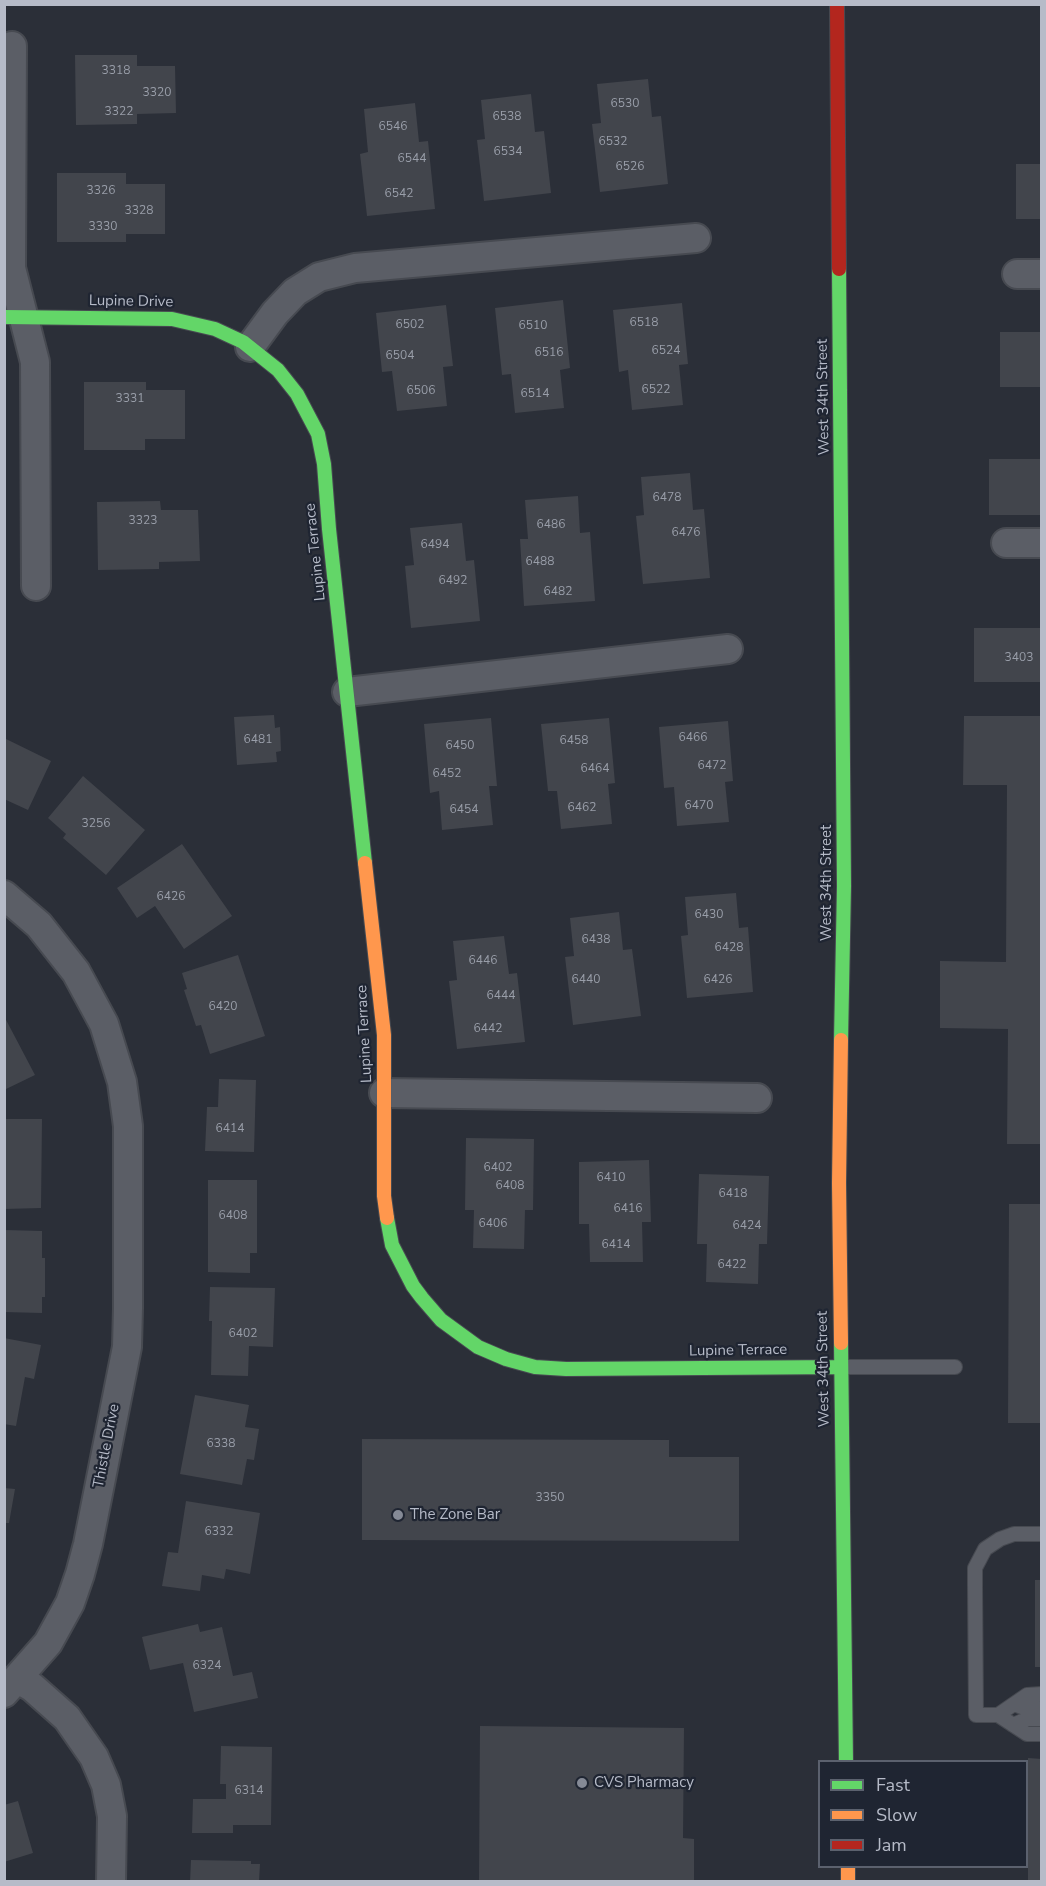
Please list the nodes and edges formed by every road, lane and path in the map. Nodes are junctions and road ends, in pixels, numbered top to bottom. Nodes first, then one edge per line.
1 (837, 11) edge
2 (12, 46) dead end
3 (696, 238) dead end
4 (14, 317) edge
5 (250, 347) junction
6 (1006, 543) dead end
7 (1041, 543) edge
8 (36, 586) dead end
9 (728, 649) dead end
10 (347, 692) junction
11 (4, 895) edge
12 (384, 1093) junction
13 (757, 1098) dead end
14 (841, 1367) junction
15 (955, 1367) dead end
16 (1041, 1534) edge
17 (11, 1686) edge
18 (1041, 1694) edge
19 (1014, 1704) junction
20 (1041, 1708) edge
21 (998, 1715) junction
22 (1041, 1719) edge
23 (1013, 1725) junction
24 (1041, 1734) edge
25 (846, 1760) edge
26 (111, 1881) edge

1 - 14 street, West 34th Street
2 - 4 street
3 - 5 street
4 - 5 street, Lupine Drive
4 - 8 street
5 - 10 street, Lupine Terrace
6 - 7 street
9 - 10 street
10 - 12 street, Lupine Terrace
11 - 17 street, Thistle Drive
12 - 13 street
12 - 14 street, Lupine Terrace
14 - 15 lane
14 - 25 street, West 34th Street
16 - 21 lane
17 - 26 street, Thistle Drive
18 - 19 lane
19 - 20 lane
19 - 21 lane
21 - 23 lane
22 - 23 lane
23 - 24 lane

